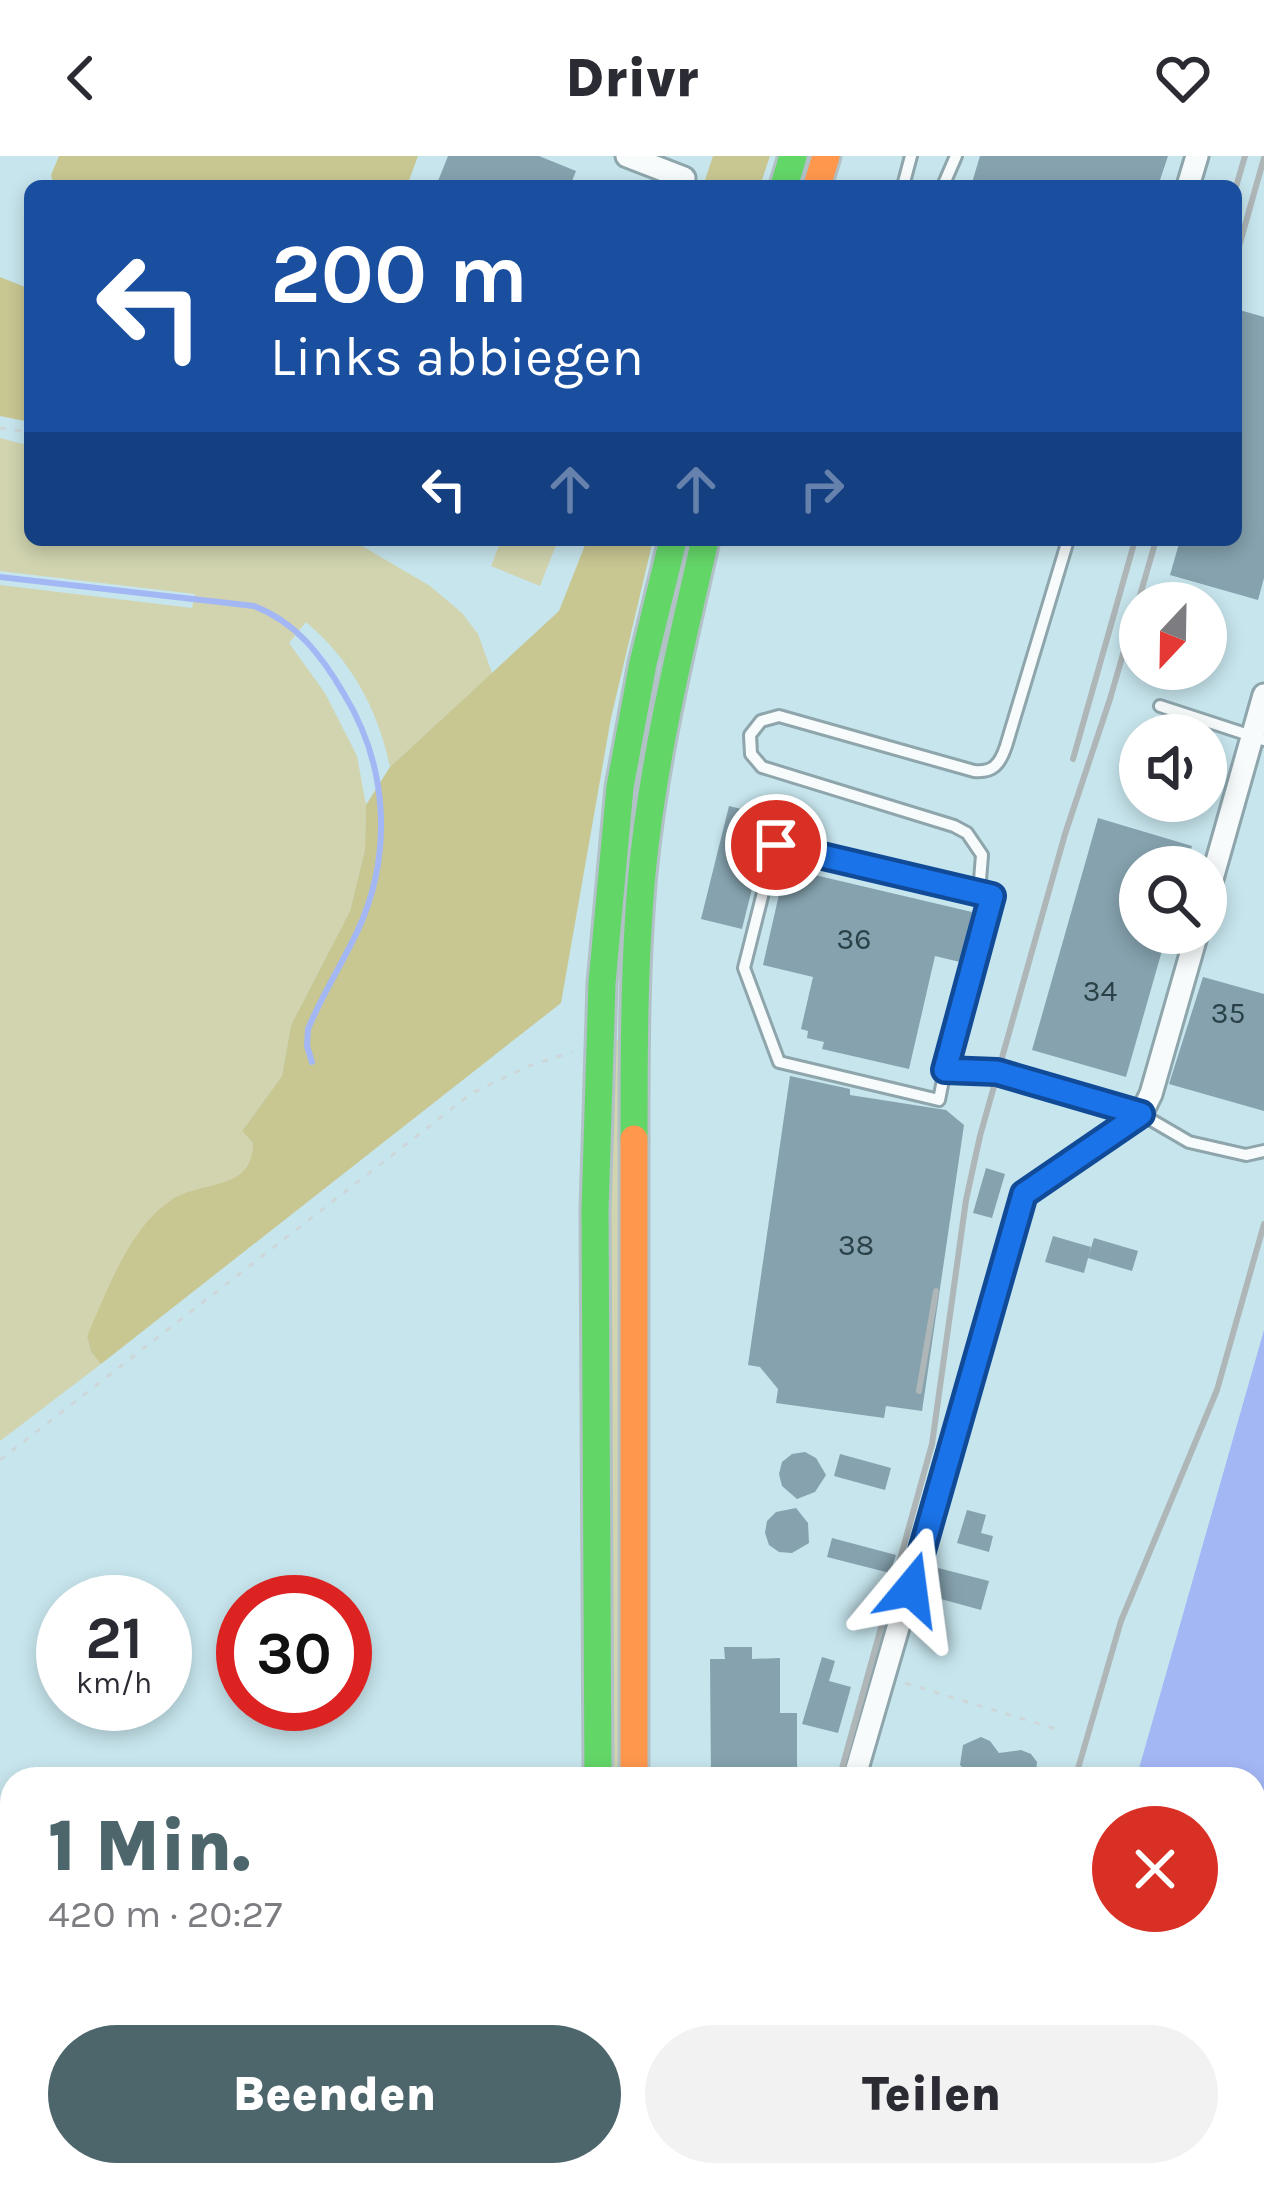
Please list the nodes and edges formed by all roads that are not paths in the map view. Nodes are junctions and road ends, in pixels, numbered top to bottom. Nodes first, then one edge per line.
1 (627, 156) edge
2 (684, 178) dead end
3 (672, 546) edge
4 (705, 546) edge
5 (1066, 546) edge
6 (1264, 695) edge
7 (1160, 706) dead end
8 (1258, 738) edge
9 (1223, 846) edge
10 (979, 893) junction
11 (1191, 954) edge
12 (945, 1070) junction
13 (1141, 1114) junction
14 (1264, 1150) edge
15 (598, 1767) edge
16 (634, 1767) edge
17 (858, 1767) edge

1 - 2 street
3 - 15 main road
4 - 16 main road
5 - 10 lane
6 - 8 street
7 - 8 lane
8 - 9 street
10 - 12 lane
10 - 12 lane
11 - 13 street
12 - 13 lane
13 - 14 lane
13 - 17 street

